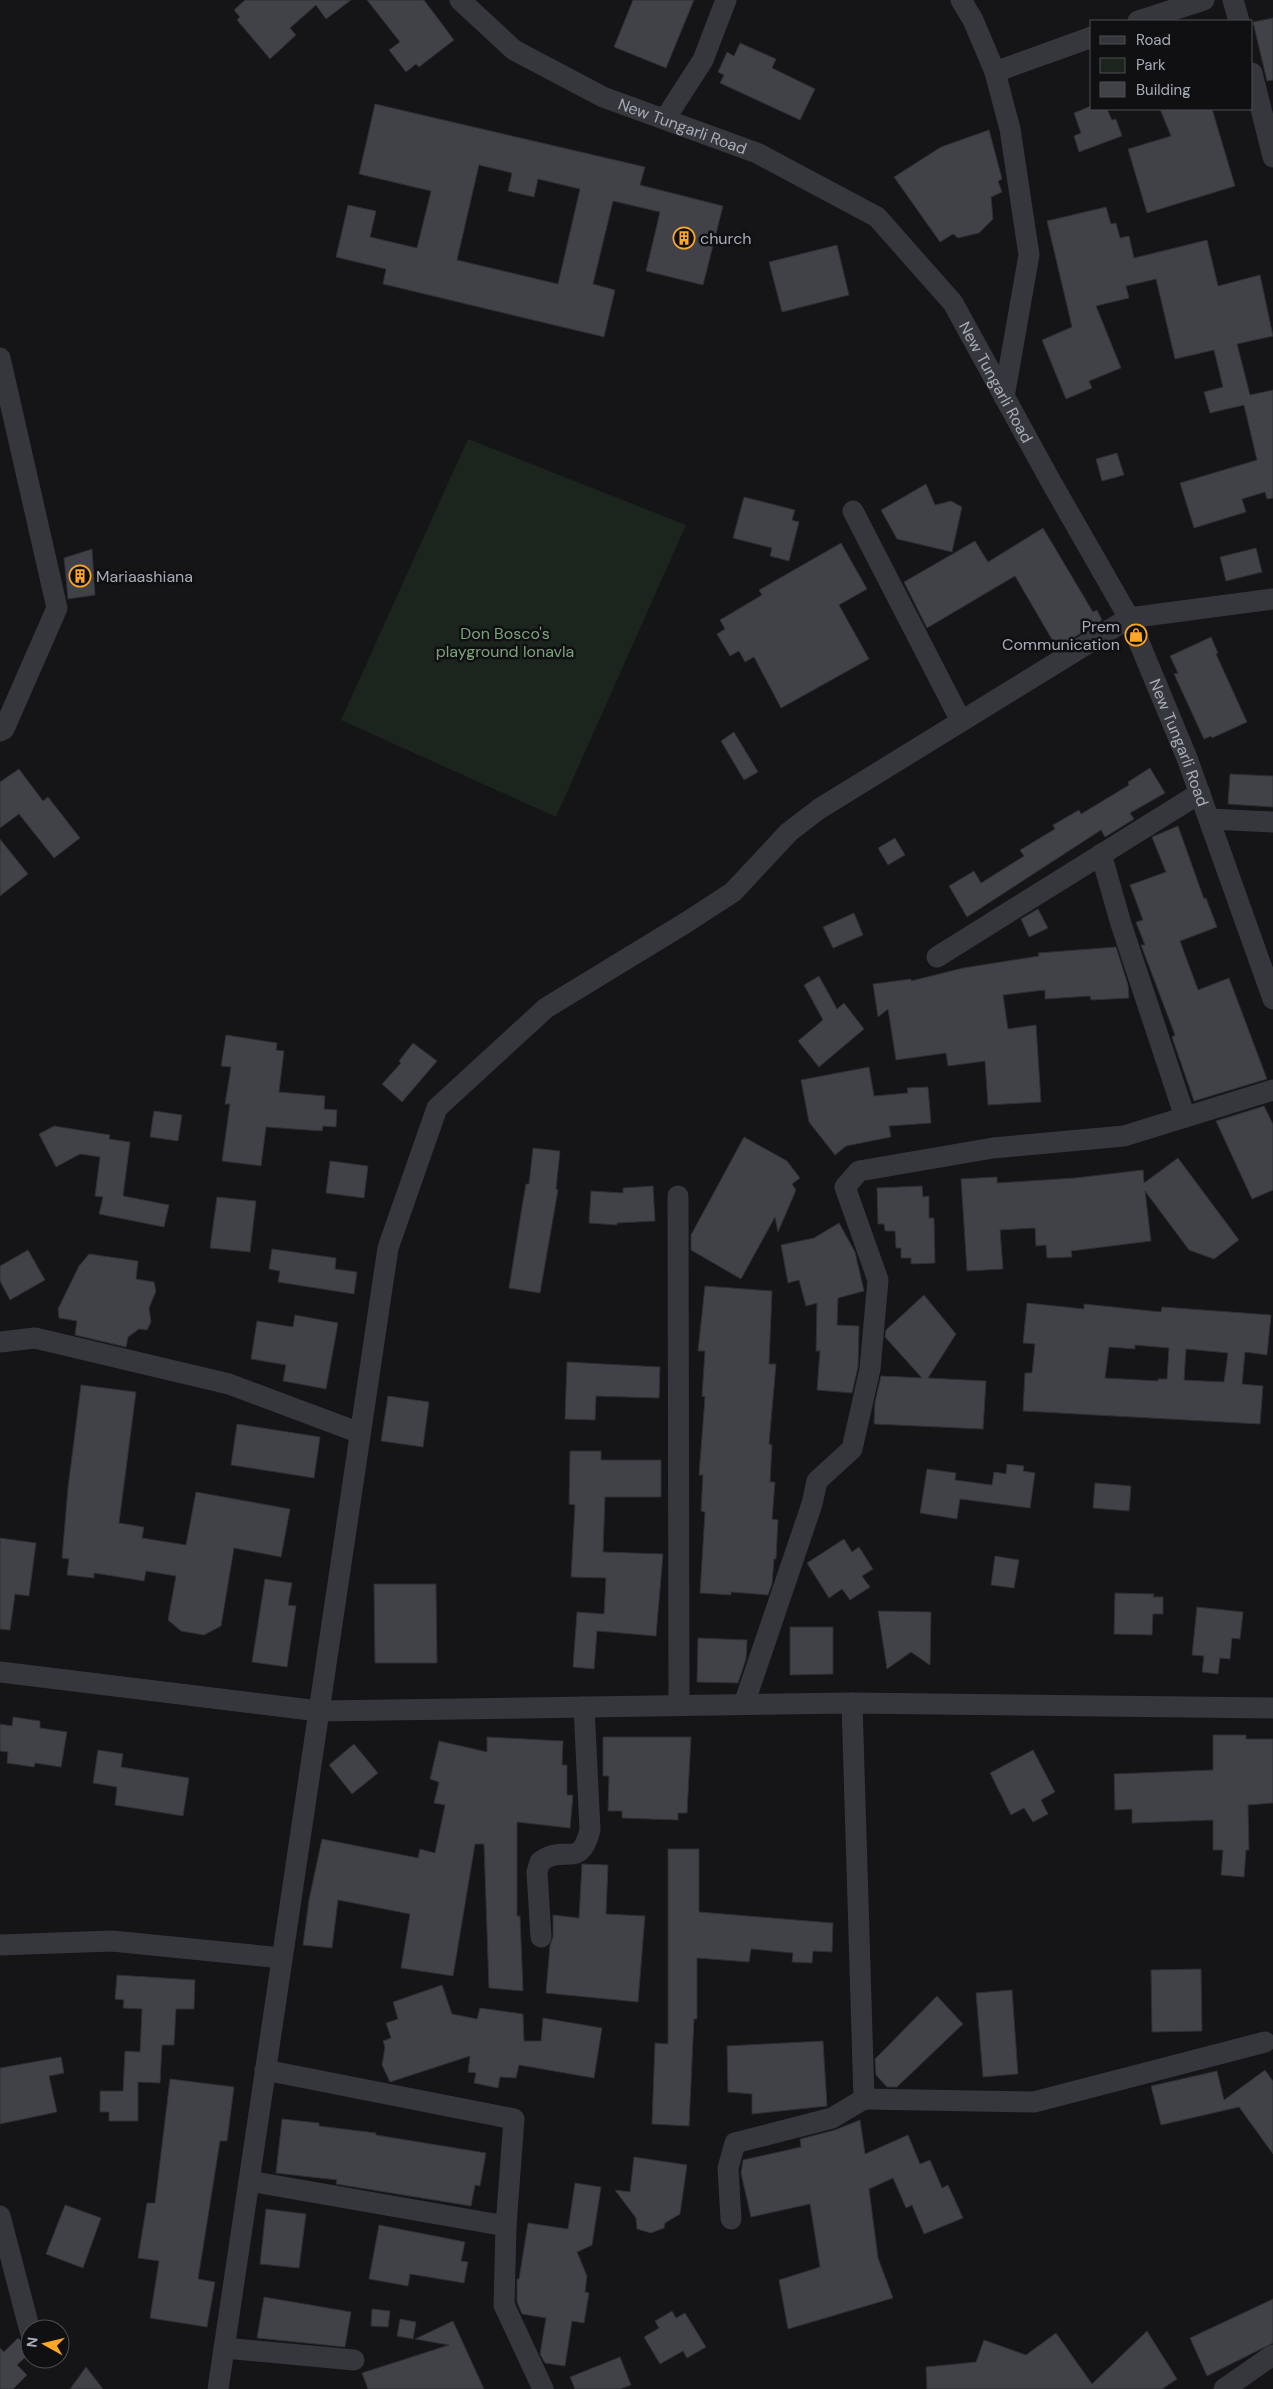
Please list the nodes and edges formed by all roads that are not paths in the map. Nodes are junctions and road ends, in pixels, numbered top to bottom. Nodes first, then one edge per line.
1 (460, 0) edge
2 (726, 0) edge
3 (961, 0) edge
4 (1204, 0) edge
5 (1233, 0) edge
6 (1141, 20) edge
7 (1239, 20) edge
8 (1090, 38) edge
9 (996, 72) junction
10 (1253, 77) edge
11 (665, 119) junction
12 (1273, 157) edge
13 (0, 358) edge
14 (1004, 396) junction
15 (853, 511) dead end
16 (1273, 599) edge
17 (1129, 618) junction
18 (961, 721) junction
19 (0, 731) edge
20 (1200, 793) junction
21 (1209, 819) junction
22 (1273, 822) edge
23 (1101, 854) junction
24 (938, 957) dead end
25 (1273, 999) edge
26 (1273, 1090) edge
27 (1185, 1117) junction
28 (678, 1196) dead end
29 (0, 1342) edge
30 (360, 1433) junction
31 (0, 1672) edge
32 (852, 1703) junction
33 (744, 1704) junction
34 (678, 1705) junction
35 (584, 1707) junction
36 (1273, 1708) edge
37 (319, 1711) junction
38 (541, 1937) dead end
39 (0, 1945) edge
40 (282, 1958) junction
41 (1265, 2042) dead end
42 (265, 2070) junction
43 (864, 2099) junction
44 (249, 2181) junction
45 (0, 2216) edge
46 (731, 2219) dead end
47 (506, 2226) junction
48 (27, 2319) edge
49 (224, 2348) junction
50 (1273, 2355) edge
51 (354, 2360) dead end
52 (218, 2389) edge
53 (543, 2389) edge
54 (1224, 2389) edge

1 - 11 street, New Tungarli Road
2 - 11 street
3 - 9 street
4 - 6 street
5 - 7 street
8 - 9 street
9 - 14 street
10 - 12 street
11 - 14 street, New Tungarli Road
13 - 19 street
14 - 17 street, New Tungarli Road
15 - 18 street
16 - 17 street
17 - 18 street
17 - 20 street, New Tungarli Road
18 - 30 street
20 - 21 street, New Tungarli Road
20 - 23 street
21 - 22 street
21 - 25 street, New Tungarli Road
23 - 24 street
23 - 27 street
26 - 27 street
27 - 33 street
28 - 34 street
29 - 30 street
30 - 37 street
31 - 37 street
32 - 33 street
32 - 36 street
32 - 43 street
33 - 34 street
34 - 35 street
35 - 37 street
35 - 38 street
37 - 40 street
39 - 40 street
40 - 42 street
41 - 43 street
42 - 44 street
42 - 47 street
43 - 46 street
44 - 47 street
44 - 49 street
45 - 48 street
47 - 53 street
49 - 51 street
49 - 52 street
50 - 54 street

